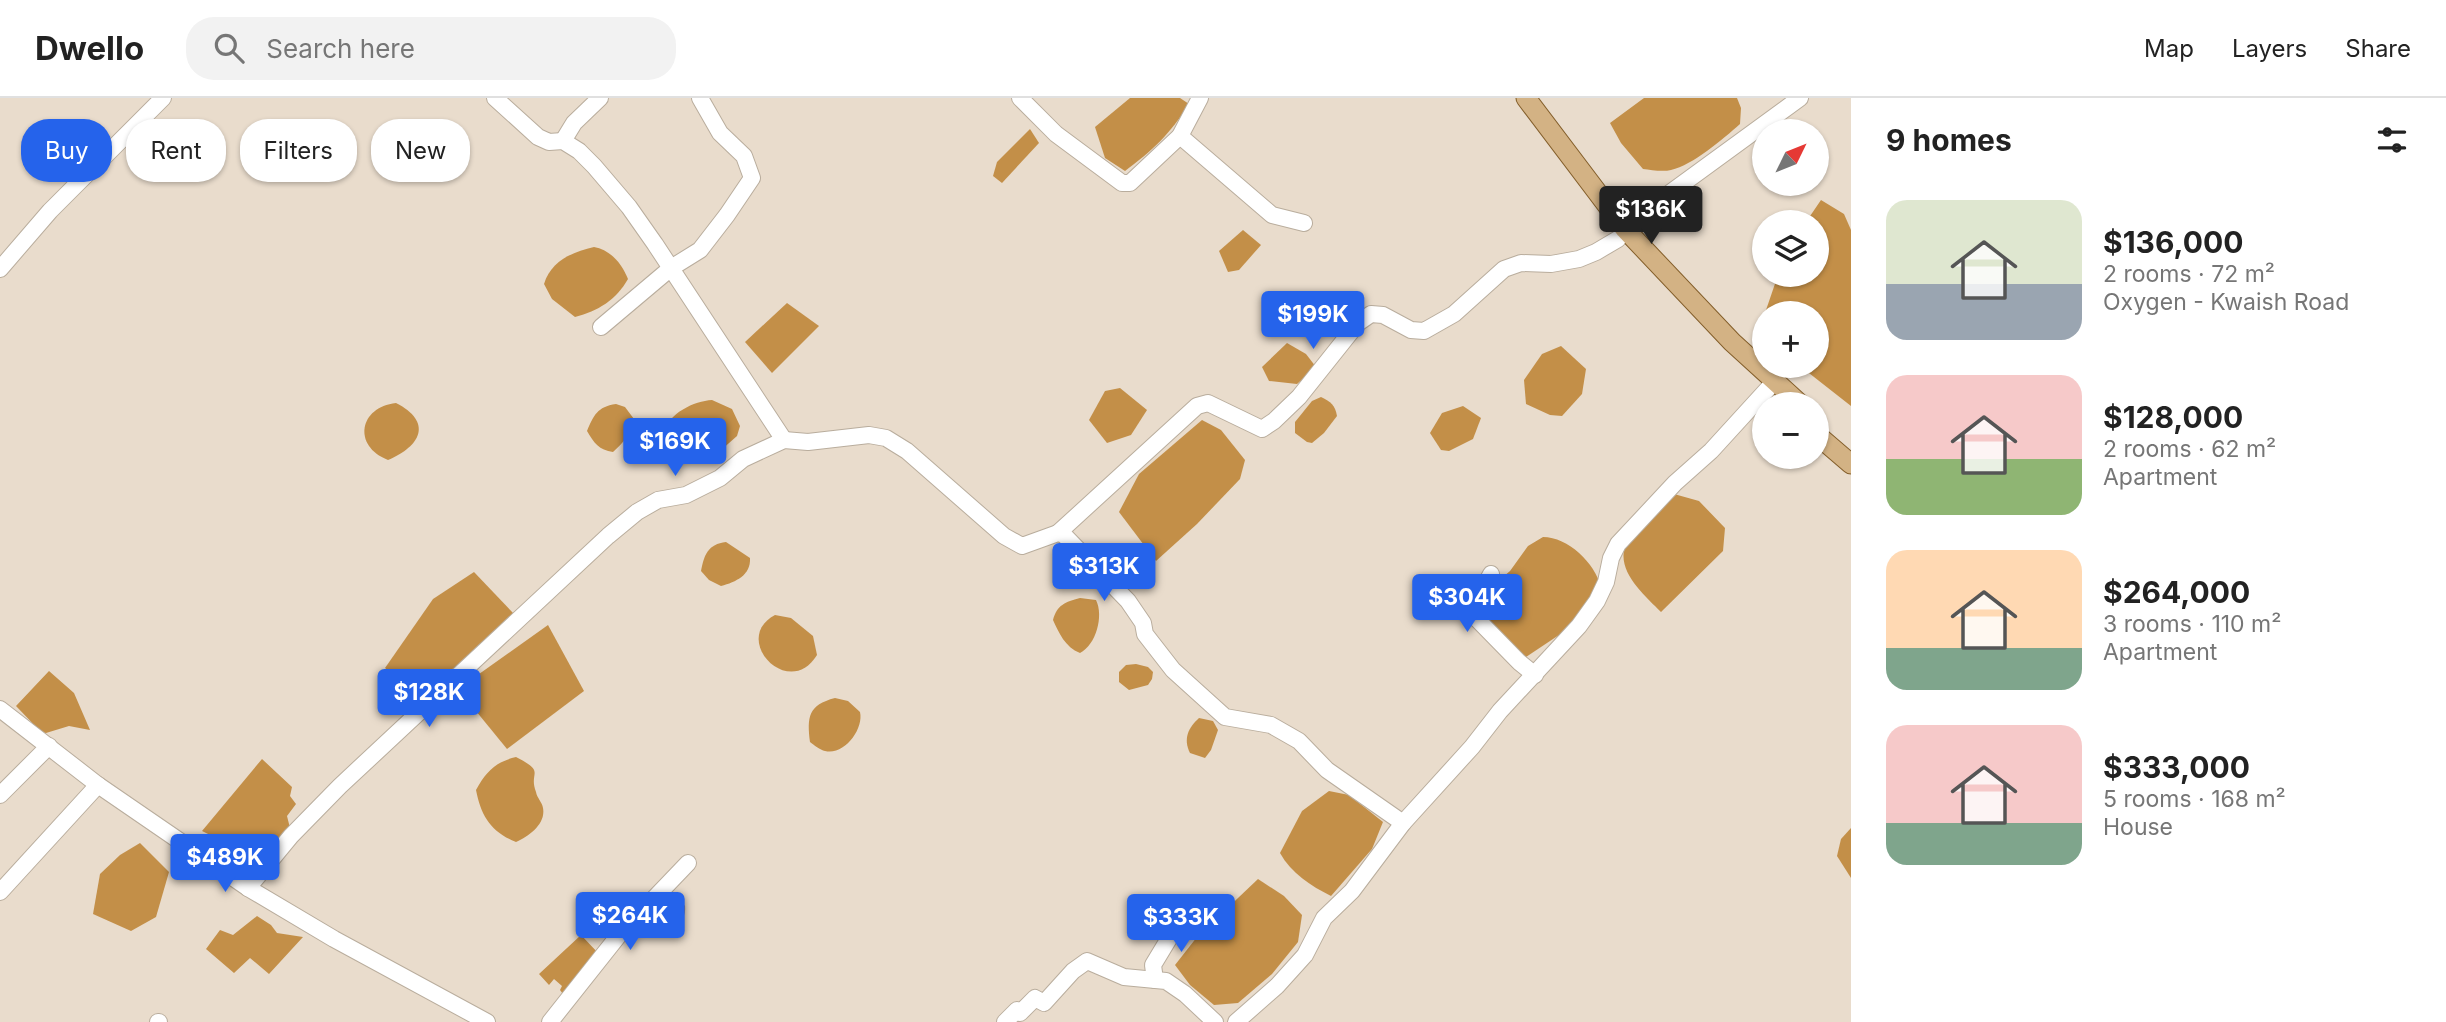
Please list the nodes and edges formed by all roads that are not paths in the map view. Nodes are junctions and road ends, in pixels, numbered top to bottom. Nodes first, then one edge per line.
1 (163, 98) edge
2 (495, 98) edge
3 (600, 98) edge
4 (700, 98) edge
5 (1020, 98) edge
6 (1200, 98) edge
7 (1511, 98) edge
8 (1526, 98) edge
9 (1800, 98) edge
10 (1778, 104) edge
11 (1180, 136) junction
12 (563, 141) junction
13 (1304, 223) dead end
14 (1622, 234) junction
15 (671, 268) junction
16 (0, 269) edge
17 (601, 327) dead end
18 (1770, 387) junction
19 (1773, 392) edge
20 (1779, 392) edge
21 (1829, 429) edge
22 (784, 440) junction
23 (1829, 446) edge
24 (1851, 448) edge
25 (1851, 464) edge
26 (1058, 533) junction
27 (1492, 574) dead end
28 (1535, 675) junction
29 (0, 709) edge
30 (49, 746) junction
31 (98, 785) junction
32 (0, 794) edge
33 (1403, 823) junction
34 (688, 863) dead end
35 (248, 888) junction
36 (0, 892) edge
37 (1179, 922) dead end
38 (1155, 979) junction
39 (487, 1022) edge
40 (550, 1022) edge
41 (1005, 1022) edge
42 (1215, 1022) edge
43 (1236, 1022) edge

1 - 16 street
2 - 12 street
3 - 12 street
4 - 15 street
5 - 11 street
6 - 11 street
7 - 14 main road
8 - 14 main road
9 - 10 street
10 - 14 street
11 - 13 street
12 - 15 street
14 - 18 main road
14 - 26 street
15 - 17 street
15 - 22 street
18 - 19 main road
18 - 20 main road
18 - 28 street
21 - 24 main road
22 - 26 street
22 - 35 street
23 - 25 main road
26 - 33 street
27 - 28 street
28 - 33 street
29 - 30 street
30 - 31 street
30 - 32 street
31 - 35 street
31 - 36 street
33 - 43 street
34 - 40 street
35 - 39 street
37 - 38 street
38 - 41 street
38 - 42 street

